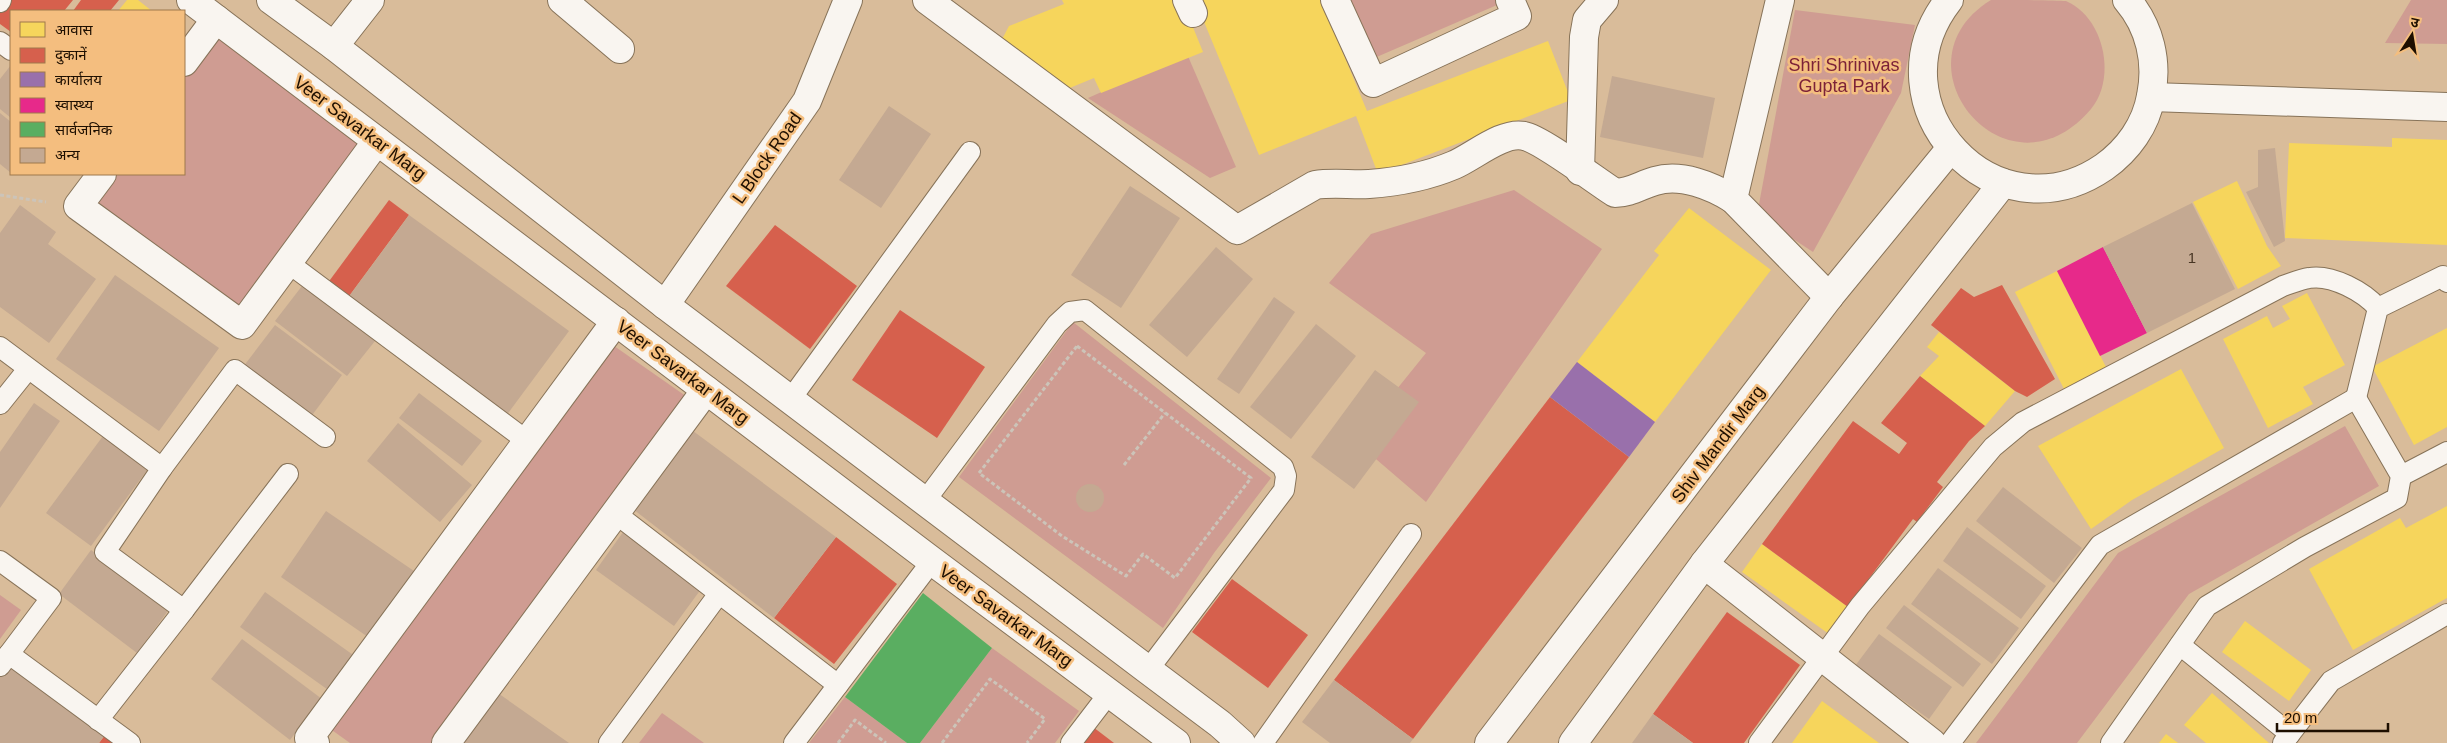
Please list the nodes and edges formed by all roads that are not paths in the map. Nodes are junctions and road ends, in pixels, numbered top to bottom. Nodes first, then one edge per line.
1 (190, 0) edge
2 (271, 0) edge
3 (370, 0) edge
4 (562, 0) edge
5 (848, 0) edge
6 (926, 0) edge
7 (1335, 0) edge
8 (1510, 0) edge
9 (1604, 0) edge
10 (1780, 0) edge
11 (1949, 0) edge
12 (2127, 0) edge
13 (216, 19) junction
14 (334, 46) junction
15 (620, 49) dead end
16 (185, 61) edge
17 (2151, 97) junction
18 (2447, 107) edge
19 (377, 140) junction
20 (1951, 148) junction
21 (970, 152) dead end
22 (1580, 171) junction
23 (101, 175) edge
24 (2003, 183) junction
25 (1733, 199) junction
26 (287, 262) junction
27 (2447, 282) edge
28 (1830, 297) junction
29 (665, 306) junction
30 (2378, 308) junction
31 (616, 321) junction
32 (0, 347) edge
33 (28, 369) junction
34 (706, 390) junction
35 (2356, 398) junction
36 (790, 400) junction
37 (0, 404) edge
38 (325, 438) dead end
39 (527, 441) junction
40 (2447, 452) edge
41 (162, 468) junction
42 (288, 474) dead end
43 (2401, 476) junction
44 (925, 502) junction
45 (615, 513) junction
46 (1411, 534) dead end
47 (0, 561) edge
48 (932, 562) junction
49 (1704, 564) junction
50 (718, 595) junction
51 (184, 610) junction
52 (2447, 614) edge
53 (2180, 644) junction
54 (1823, 658) junction
55 (5, 660) edge
56 (1148, 670) junction
57 (838, 685) junction
58 (1110, 692) junction
59 (98, 720) junction
60 (2286, 738) edge
61 (130, 743) edge
62 (315, 743) edge
63 (446, 743) edge
64 (609, 743) edge
65 (794, 743) edge
66 (1071, 743) edge
67 (1176, 743) edge
68 (1241, 743) edge
69 (1263, 743) edge
70 (1489, 743) edge
71 (1573, 743) edge
72 (1759, 743) edge
73 (1932, 743) edge
74 (1950, 743) edge
75 (2111, 743) edge

1 - 13 street, Veer Savarkar Marg
2 - 14 street
3 - 14 street
4 - 15 street
5 - 29 street, L Block Road
6 - 22 street
7 - 8 street
9 - 22 street
10 - 25 street
11 - 20 street
12 - 17 street
13 - 16 street
13 - 19 street, Veer Savarkar Marg
14 - 29 street
17 - 18 street
17 - 24 street
19 - 26 street
19 - 31 street, Veer Savarkar Marg
20 - 24 street
20 - 28 street, Shiv Mandir Marg
21 - 36 lane
22 - 25 street
23 - 26 street
24 - 49 street
25 - 28 street
26 - 39 lane
27 - 30 lane
28 - 70 street, Shiv Mandir Marg
29 - 36 street
30 - 35 lane
30 - 54 lane
31 - 34 street, Veer Savarkar Marg
31 - 39 street
32 - 33 lane
33 - 37 lane
33 - 41 lane
34 - 45 street
34 - 48 street, Veer Savarkar Marg
35 - 43 lane
35 - 74 lane
36 - 44 street
38 - 41 lane
39 - 62 street
40 - 43 lane
41 - 51 lane
42 - 51 lane
43 - 53 lane
44 - 56 street
44 - 56 lane
45 - 50 lane
45 - 63 street
46 - 69 lane
47 - 55 lane
48 - 57 lane
48 - 58 street, Veer Savarkar Marg
49 - 54 street
49 - 71 street
50 - 57 lane
50 - 64 lane
51 - 59 lane
52 - 60 lane
53 - 60 lane
53 - 75 lane
54 - 72 lane
54 - 73 street
55 - 59 lane
56 - 68 street
57 - 65 lane
58 - 66 lane
58 - 67 street, Veer Savarkar Marg
59 - 61 lane

